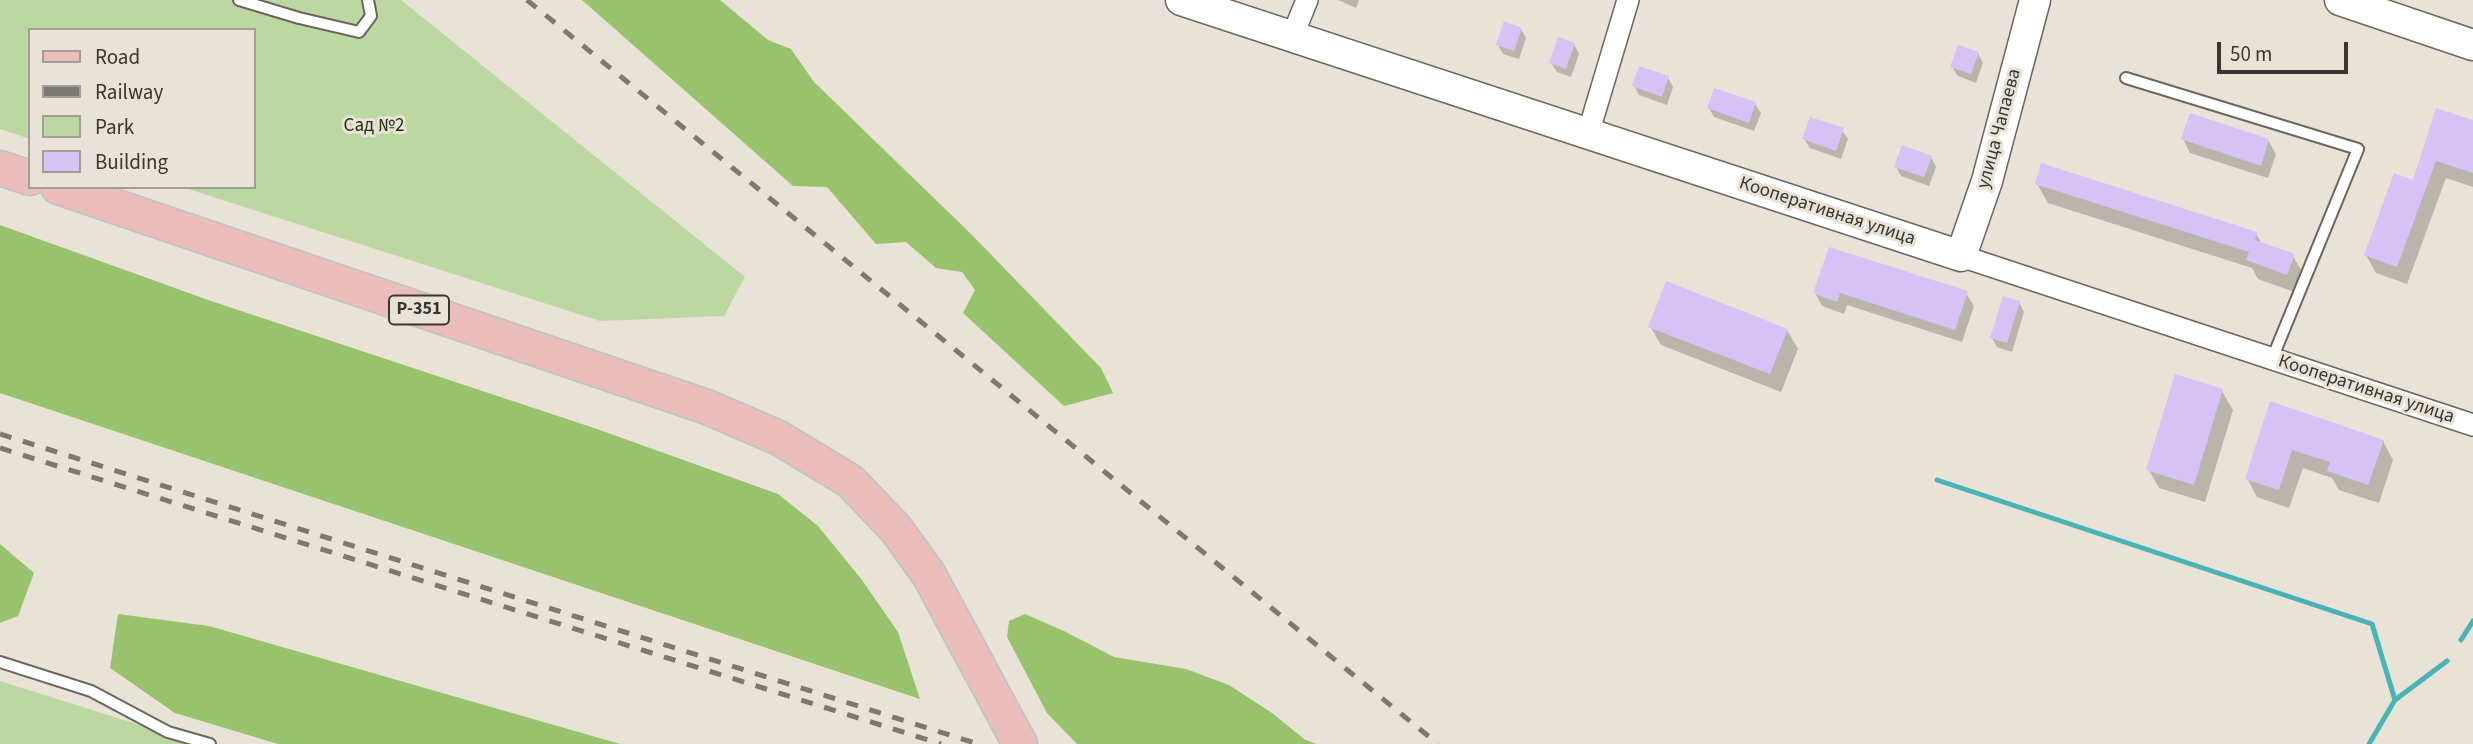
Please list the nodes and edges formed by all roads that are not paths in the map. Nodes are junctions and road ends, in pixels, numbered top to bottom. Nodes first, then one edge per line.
1 (239, 0) edge
2 (368, 0) edge
3 (1181, 0) edge
4 (1307, 0) edge
5 (1628, 0) edge
6 (2035, 0) edge
7 (2340, 0) edge
8 (1292, 37) junction
9 (2473, 45) edge
10 (2126, 78) dead end
11 (1588, 134) junction
12 (0, 168) edge
13 (28, 177) edge
14 (64, 189) edge
15 (1961, 256) junction
16 (2272, 359) junction
17 (2473, 425) edge
18 (0, 662) edge
19 (210, 744) edge
20 (1020, 744) edge

1 - 2 lane
3 - 8 main road, Кооперативная улица
4 - 8 street
5 - 11 street
6 - 15 main road, улица Чапаева
7 - 9 main road
8 - 11 main road, Кооперативная улица
10 - 16 lane
11 - 15 main road, Кооперативная улица
12 - 13 main road
14 - 20 main road, Р-351
15 - 16 street, Кооперативная улица
16 - 17 street, Кооперативная улица
18 - 19 lane

